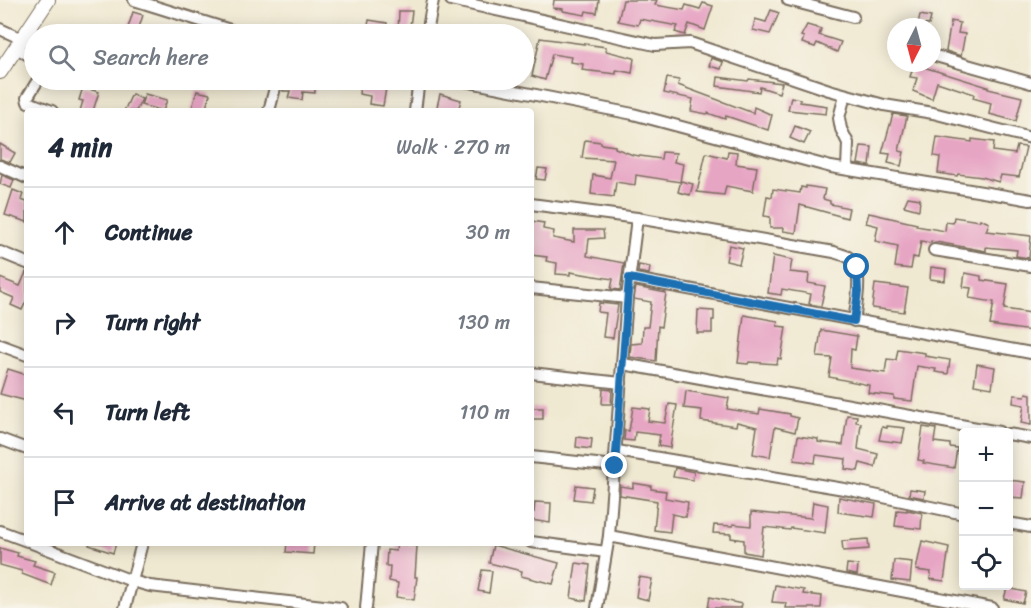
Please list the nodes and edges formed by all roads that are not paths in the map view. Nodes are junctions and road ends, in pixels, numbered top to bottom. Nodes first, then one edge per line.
1 (48, 0) edge
2 (134, 0) edge
3 (433, 0) edge
4 (451, 0) edge
5 (788, 0) edge
6 (853, 17) dead end
7 (32, 24) edge
8 (211, 24) edge
9 (429, 24) edge
10 (0, 29) edge
11 (24, 36) edge
12 (19, 43) junction
13 (24, 48) edge
14 (941, 58) edge
15 (2, 65) edge
16 (1031, 83) edge
17 (32, 90) edge
18 (274, 90) edge
19 (418, 90) edge
20 (510, 90) edge
21 (845, 94) junction
22 (44, 108) edge
23 (270, 108) edge
24 (415, 108) edge
25 (1031, 138) edge
26 (0, 166) edge
27 (847, 169) junction
28 (24, 177) edge
29 (1031, 200) edge
30 (534, 204) edge
31 (637, 218) junction
32 (934, 250) dead end
33 (0, 252) edge
34 (24, 262) edge
35 (1031, 266) edge
36 (629, 278) junction
37 (534, 288) edge
38 (627, 298) junction
39 (854, 321) junction
40 (0, 345) edge
41 (1031, 353) edge
42 (24, 354) edge
43 (623, 364) junction
44 (534, 373) edge
45 (621, 383) junction
46 (977, 428) edge
47 (1013, 435) edge
48 (1031, 438) edge
49 (0, 439) edge
50 (24, 448) edge
51 (617, 451) junction
52 (534, 457) edge
53 (615, 466) junction
54 (959, 513) edge
55 (1013, 524) edge
56 (1031, 527) edge
57 (0, 531) edge
58 (609, 536) junction
59 (24, 540) edge
60 (534, 542) edge
61 (40, 546) edge
62 (141, 546) edge
63 (372, 546) edge
64 (606, 552) junction
65 (132, 581) junction
66 (959, 605) edge
67 (125, 608) edge
68 (341, 608) edge
69 (366, 608) edge
70 (597, 608) edge
71 (992, 608) edge

1 - 7 main road
2 - 8 street
3 - 9 street
4 - 21 street
5 - 6 street
10 - 12 street
11 - 12 main road
12 - 13 street
12 - 15 main road
14 - 16 street
17 - 22 street
18 - 23 street
19 - 24 street
20 - 27 street
21 - 25 street
21 - 27 street
26 - 28 street
27 - 29 street
30 - 31 street
31 - 36 street
31 - 39 street
32 - 35 street
33 - 34 street
36 - 38 street
36 - 39 street
37 - 38 street
38 - 43 street
39 - 41 street
40 - 42 street
43 - 45 street
43 - 46 street
44 - 45 street
45 - 51 street
47 - 48 street
49 - 50 street
51 - 53 street
51 - 54 street
52 - 53 street
53 - 58 street
55 - 56 street
57 - 59 street
58 - 64 street
58 - 66 street
60 - 64 street
61 - 65 street
62 - 65 street
63 - 69 street
64 - 70 street
65 - 67 street
65 - 68 street
66 - 71 street

